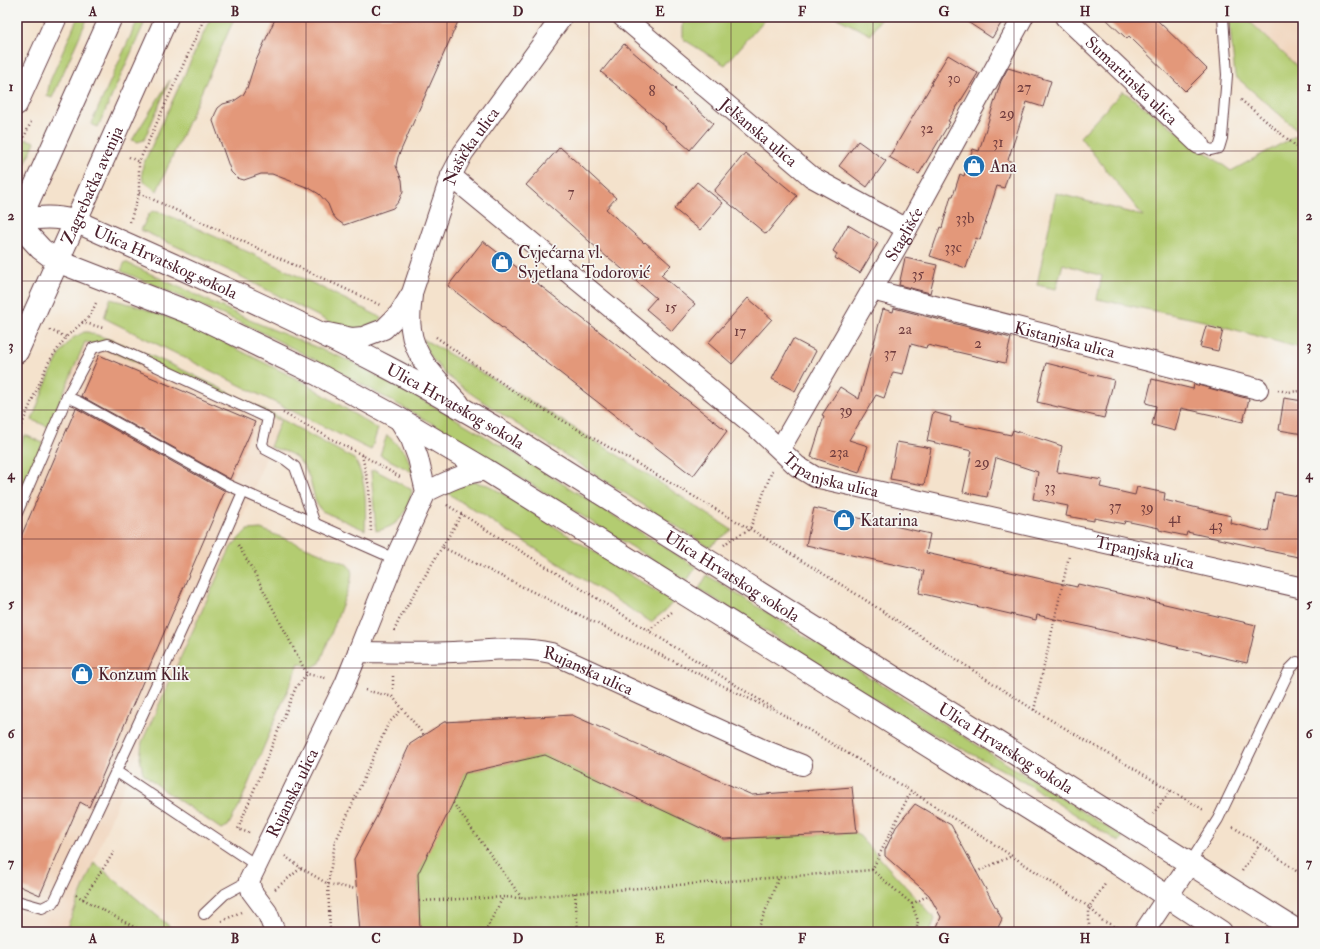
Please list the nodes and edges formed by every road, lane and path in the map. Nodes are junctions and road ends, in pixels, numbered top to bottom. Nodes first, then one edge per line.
1 (57, 17) edge
2 (111, 17) edge
3 (167, 17) edge
4 (205, 17) edge
5 (562, 17) edge
6 (623, 17) edge
7 (1023, 17) edge
8 (1065, 17) edge
9 (1223, 17) edge
10 (1226, 87) junction
11 (17, 105) edge
12 (1199, 144) joint
13 (1303, 152) edge
14 (124, 155) dead end
15 (139, 162) junction
16 (451, 176) junction
17 (139, 193) junction
18 (75, 221) junction
19 (18, 223) edge
20 (129, 224) dead end
21 (907, 229) junction
22 (57, 261) junction
23 (872, 290) junction
24 (412, 293) junction
25 (387, 308) dead end
26 (94, 309) dead end
27 (82, 322) junction
28 (107, 329) dead end
29 (311, 329) junction
30 (430, 332) dead end
31 (17, 352) edge
32 (1258, 389) dead end
33 (67, 398) junction
34 (466, 411) junction
35 (398, 418) junction
36 (17, 436) edge
37 (780, 450) junction
38 (362, 455) dead end
39 (486, 470) junction
40 (243, 492) junction
41 (426, 492) junction
42 (17, 513) edge
43 (315, 524) junction
44 (227, 528) junction
45 (750, 529) junction
46 (1073, 536) junction
47 (442, 547) junction
48 (722, 547) dead end
49 (369, 548) junction
50 (395, 559) junction
51 (1303, 588) edge
52 (675, 610) dead end
53 (650, 630) junction
54 (358, 652) junction
55 (394, 652) junction
56 (1297, 662) dead end
57 (345, 684) junction
58 (393, 697) junction
59 (402, 709) junction
60 (1034, 710) junction
61 (782, 714) junction
62 (424, 734) dead end
63 (802, 765) dead end
64 (117, 772) junction
65 (911, 791) junction
66 (453, 803) dead end
67 (1218, 819) junction
68 (1260, 844) junction
69 (114, 852) dead end
70 (1012, 856) junction
71 (1249, 860) dead end
72 (1190, 863) junction
73 (872, 870) junction
74 (976, 872) dead end
75 (252, 873) junction
76 (1303, 876) edge
77 (778, 877) junction
78 (328, 884) junction
79 (62, 886) junction
80 (356, 889) dead end
81 (575, 893) junction
82 (929, 895) dead end
83 (1168, 896) junction
84 (504, 897) junction
85 (522, 898) junction
86 (83, 899) junction
87 (17, 900) edge
88 (420, 901) dead end
89 (912, 904) junction
90 (1088, 907) junction
91 (204, 914) dead end
92 (143, 932) edge
93 (274, 932) edge
94 (330, 932) edge
95 (485, 932) edge
96 (578, 932) edge
97 (757, 932) edge
98 (916, 932) edge
99 (1086, 932) edge
100 (1128, 932) edge
101 (1144, 932) edge
102 (1221, 932) edge
103 (1299, 932) edge

1 - 11 street
2 - 19 street
3 - 18 street, Zagrebačka avenija
4 - 15 path
5 - 16 street, Našička ulica
6 - 21 street, Jelšanska ulica
7 - 21 street, Staglišće
8 - 12 street, Sumartinska ulica
9 - 10 lane
10 - 12 lane
10 - 13 path
14 - 15 path
15 - 17 path
16 - 24 street, Našička ulica
16 - 37 street, Trpanjska ulica
17 - 20 path
17 - 25 path
18 - 19 street, Ulica Hrvatskog sokola
18 - 22 street, Zagrebačka avenija
18 - 29 street, Ulica Hrvatskog sokola
19 - 22 street
21 - 23 street, Staglišće
22 - 31 street, Zagrebačka avenija
22 - 35 street
23 - 32 street, Kistanjska ulica
23 - 37 street, Staglišće
24 - 29 street, Našička ulica
24 - 34 street, Našička ulica
26 - 27 path
27 - 28 path
27 - 36 path
29 - 34 street, Ulica Hrvatskog sokola
30 - 45 path
33 - 40 lane
33 - 42 lane
33 - 43 lane
34 - 72 street, Ulica Hrvatskog sokola
35 - 39 street
35 - 41 street
37 - 45 path
37 - 46 street, Trpanjska ulica
38 - 49 path
39 - 41 street
39 - 83 street
40 - 43 lane
40 - 44 lane
41 - 50 street, Rujanska ulica
43 - 49 lane
44 - 57 path
44 - 64 lane
45 - 48 path
45 - 60 path
46 - 51 street, Trpanjska ulica
46 - 60 path
47 - 53 path
47 - 55 path
47 - 61 path
49 - 50 lane
50 - 54 street, Rujanska ulica
52 - 53 path
53 - 61 path
54 - 55 street, Rujanska ulica
54 - 57 street, Rujanska ulica
55 - 58 path
55 - 63 street, Rujanska ulica
56 - 67 lane
57 - 58 path
57 - 75 street, Rujanska ulica
58 - 59 path
59 - 62 path
59 - 78 path
60 - 67 path
61 - 65 path
64 - 75 lane
64 - 79 lane
65 - 70 path
65 - 73 path
66 - 85 path
67 - 68 path
67 - 72 lane
68 - 71 path
68 - 76 path
69 - 86 path
70 - 74 path
70 - 90 path
72 - 83 street
72 - 103 street, Ulica Hrvatskog sokola
73 - 77 path
73 - 89 path
75 - 91 lane
75 - 93 street
77 - 81 path
77 - 97 path
78 - 80 path
78 - 94 path
79 - 86 path
79 - 87 lane
81 - 85 path
81 - 96 path
82 - 89 path
83 - 101 street
83 - 102 street
84 - 85 path
84 - 88 path
84 - 95 path
86 - 92 path
89 - 98 path
90 - 99 path
90 - 100 path

